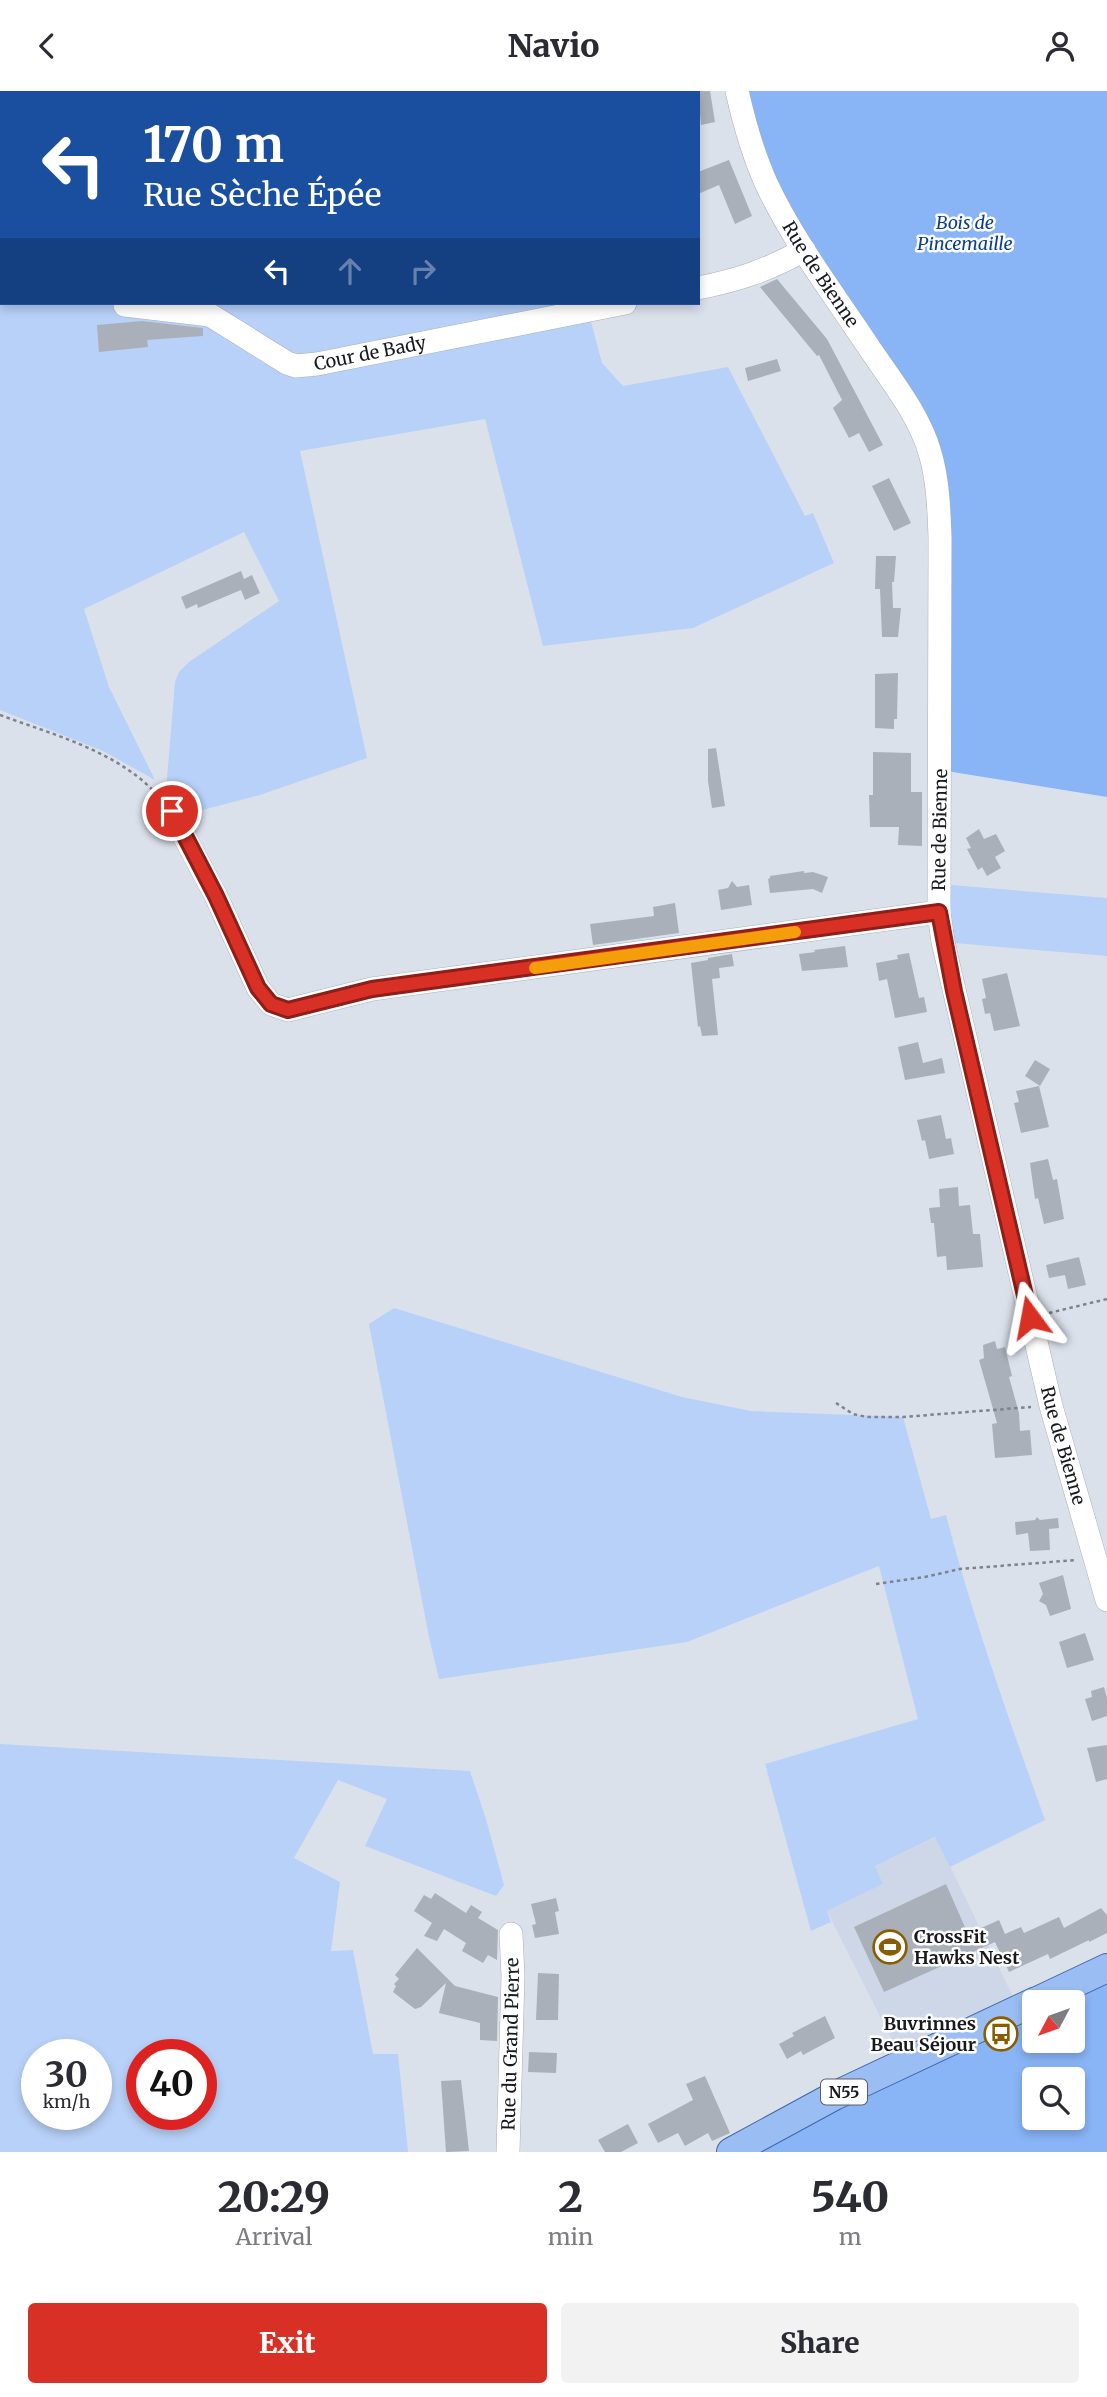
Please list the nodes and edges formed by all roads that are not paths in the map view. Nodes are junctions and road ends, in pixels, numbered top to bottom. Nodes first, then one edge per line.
1 (737, 91) edge
2 (804, 250) junction
3 (700, 288) edge
4 (125, 305) dead end
5 (615, 305) edge
6 (172, 811) road end
7 (939, 912) junction
8 (1107, 1600) edge
9 (510, 1934) dead end
10 (1107, 1968) edge
11 (1060, 1990) edge
12 (1022, 2008) edge
13 (508, 2152) edge
14 (731, 2152) edge

1 - 2 street, Rue de Bienne
2 - 3 street
2 - 7 street, Rue de Bienne
4 - 5 street, Cour de Bady
6 - 7 street
7 - 8 street, Rue de Bienne
9 - 13 street, Rue du Grand Pierre
10 - 11 main road, N55
12 - 14 main road, N55

